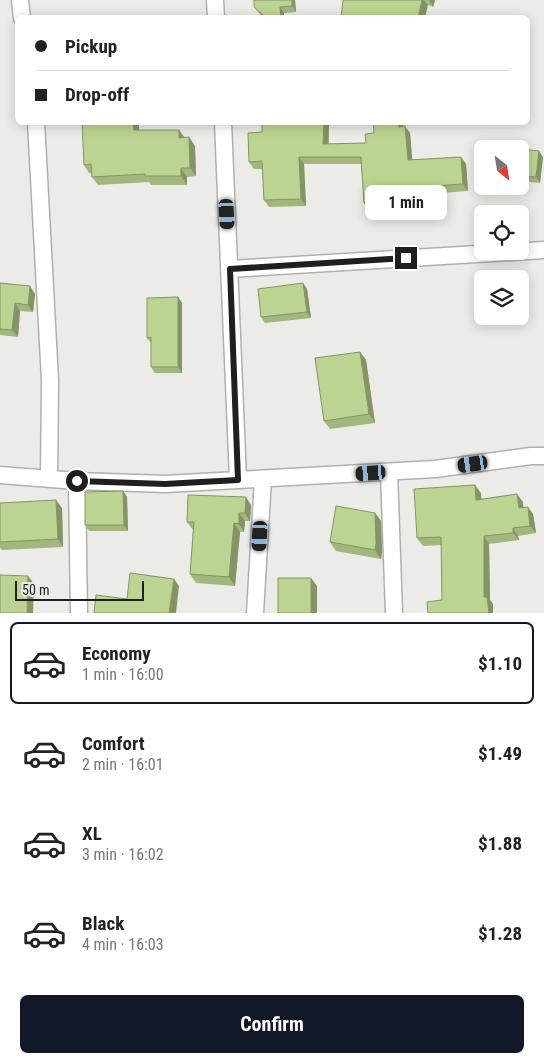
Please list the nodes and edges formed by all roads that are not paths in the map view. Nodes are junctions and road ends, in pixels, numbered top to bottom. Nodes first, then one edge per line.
1 (20, 0) edge
2 (215, 0) edge
3 (22, 15) edge
4 (216, 15) edge
5 (36, 125) edge
6 (223, 125) edge
7 (544, 250) edge
8 (230, 269) junction
9 (544, 456) edge
10 (389, 472) junction
11 (0, 475) edge
12 (49, 479) junction
13 (263, 479) junction
14 (238, 480) junction
15 (77, 481) junction
16 (79, 613) edge
17 (255, 613) edge
18 (394, 613) edge

1 - 3 street
2 - 4 street
5 - 12 street
6 - 8 street
7 - 8 street
8 - 14 street
9 - 10 street
10 - 13 street
10 - 18 street
11 - 12 street
12 - 15 street
13 - 14 street
13 - 17 street
14 - 15 street
15 - 16 street

